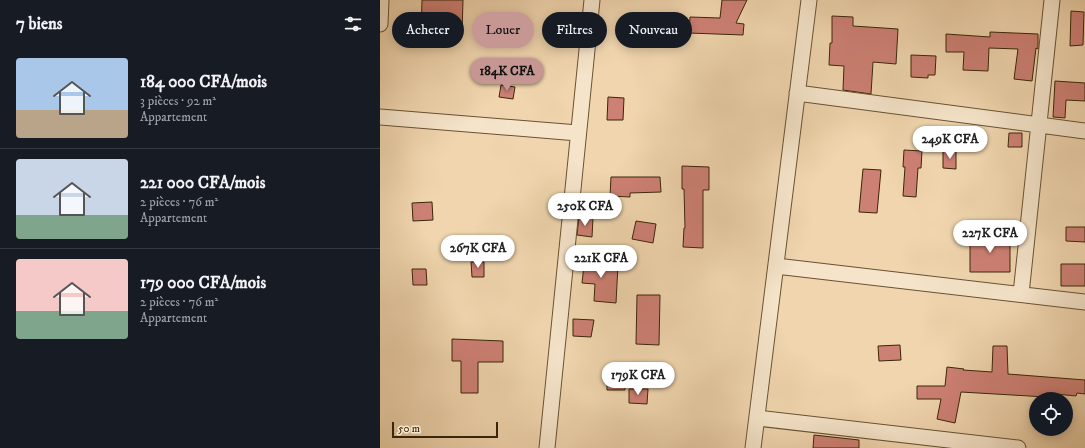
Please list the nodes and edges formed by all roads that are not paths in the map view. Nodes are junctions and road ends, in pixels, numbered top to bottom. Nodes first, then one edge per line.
1 (382, 0) edge
2 (592, 0) edge
3 (809, 0) edge
4 (1048, 1) edge
5 (380, 24) edge
6 (797, 92) junction
7 (380, 117) edge
8 (1039, 125) junction
9 (1085, 131) edge
10 (578, 133) junction
11 (776, 266) junction
12 (1021, 294) junction
13 (1085, 302) edge
14 (757, 418) junction
15 (547, 448) edge
16 (753, 448) edge
17 (1018, 448) edge

1 - 5 street
2 - 10 street
3 - 6 street
4 - 8 street
6 - 8 street
6 - 11 street
7 - 10 street
8 - 9 street
8 - 12 street
10 - 15 street
11 - 12 street
11 - 14 street
12 - 13 street
14 - 16 street
14 - 17 street

